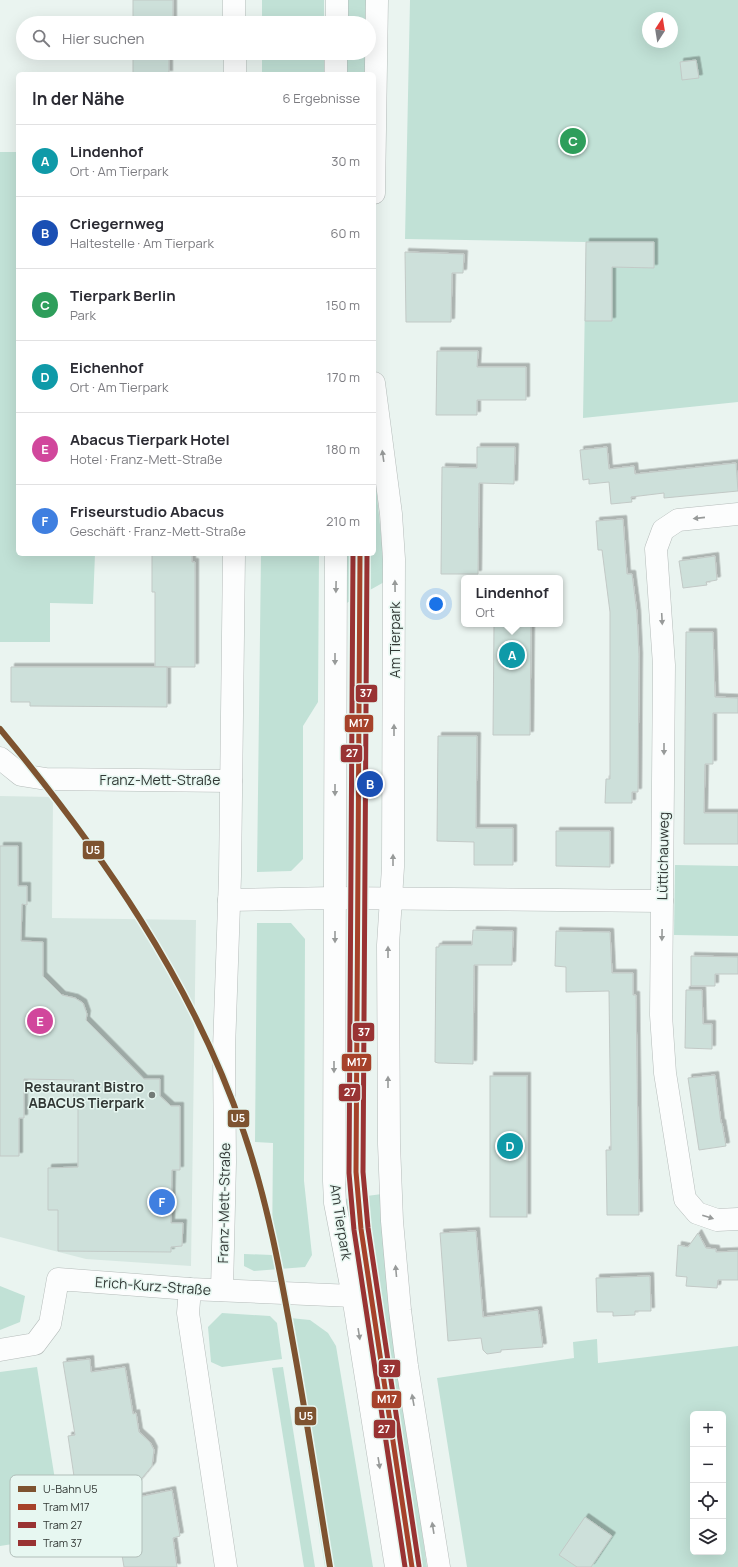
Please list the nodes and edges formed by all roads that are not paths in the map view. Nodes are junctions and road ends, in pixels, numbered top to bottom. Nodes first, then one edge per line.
1 (234, 0) edge
2 (337, 0) edge
3 (377, 0) edge
4 (234, 16) edge
5 (337, 16) edge
6 (235, 60) edge
7 (336, 60) edge
8 (235, 72) edge
9 (336, 72) edge
10 (376, 72) edge
11 (376, 398) edge
12 (738, 514) edge
13 (234, 556) edge
14 (336, 556) edge
15 (0, 758) edge
16 (231, 781) junction
17 (334, 898) junction
18 (392, 899) junction
19 (229, 900) junction
20 (662, 901) junction
21 (738, 1219) edge
22 (190, 1289) junction
23 (222, 1290) junction
24 (353, 1296) junction
25 (0, 1350) edge
26 (226, 1567) edge
27 (396, 1567) edge
28 (439, 1567) edge

1 - 4 street
2 - 5 street
3 - 10 street
6 - 8 street
7 - 9 street
18 -> 11 street, Am Tierpark
12 -> 20 street, Lüttichauweg
13 - 16 street
14 -> 17 street, Am Tierpark
15 - 16 street, Franz-Mett-Straße
16 - 19 street, Franz-Mett-Straße
17 - 18 street
17 - 19 street
17 -> 24 street, Am Tierpark
18 - 20 street
28 -> 18 street, Am Tierpark
19 - 23 street, Franz-Mett-Straße
20 -> 21 street, Lüttichauweg
22 - 23 street, Erich-Kurz-Straße
22 - 25 street, Erich-Kurz-Straße
22 - 26 street
23 - 24 street, Erich-Kurz-Straße
24 -> 27 street, Am Tierpark

